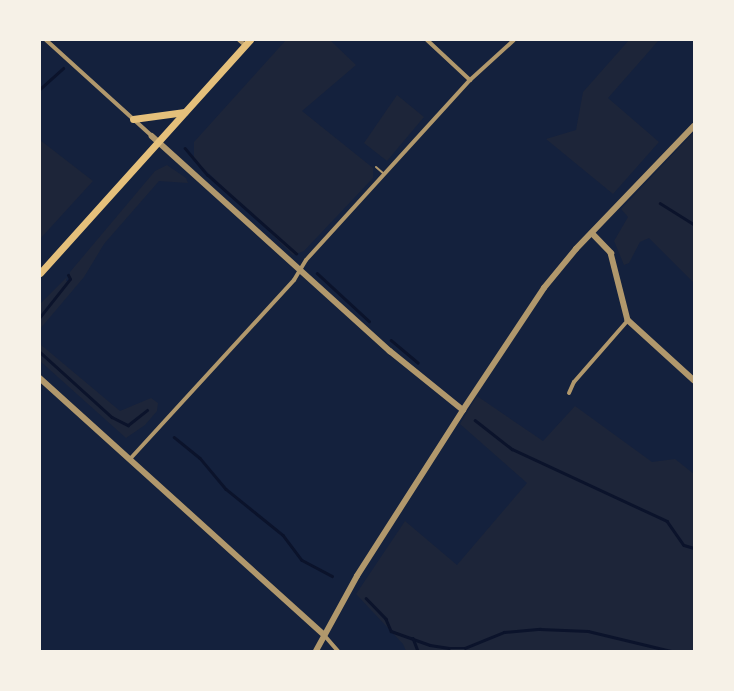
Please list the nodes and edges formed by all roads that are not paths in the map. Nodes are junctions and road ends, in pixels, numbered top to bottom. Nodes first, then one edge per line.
1 (46, 40) edge
2 (427, 40) edge
3 (514, 40) edge
4 (245, 42) edge
5 (470, 80) junction
6 (185, 112) junction
7 (133, 119) junction
8 (694, 126) edge
9 (152, 136) joint
10 (158, 142) junction
11 (376, 167) dead end
12 (384, 174) junction
13 (592, 232) junction
14 (301, 269) junction
15 (40, 273) edge
16 (628, 320) junction
17 (40, 378) edge
18 (694, 380) edge
19 (569, 393) dead end
20 (463, 410) junction
21 (130, 459) junction
22 (324, 635) junction
23 (316, 651) edge
24 (338, 651) edge

1 - 7 street
2 - 5 street
3 - 5 street
4 - 6 main road
5 - 12 street
6 - 7 main road
6 - 10 main road
7 - 9 street
8 - 13 street
9 - 10 street
10 - 14 street
10 - 15 main road
11 - 12 lane
12 - 14 street
13 - 16 street
13 - 20 street
14 - 20 street
14 - 21 street
16 - 18 street
16 - 19 street
17 - 21 street
20 - 22 street
21 - 22 street
22 - 23 street
22 - 24 street

